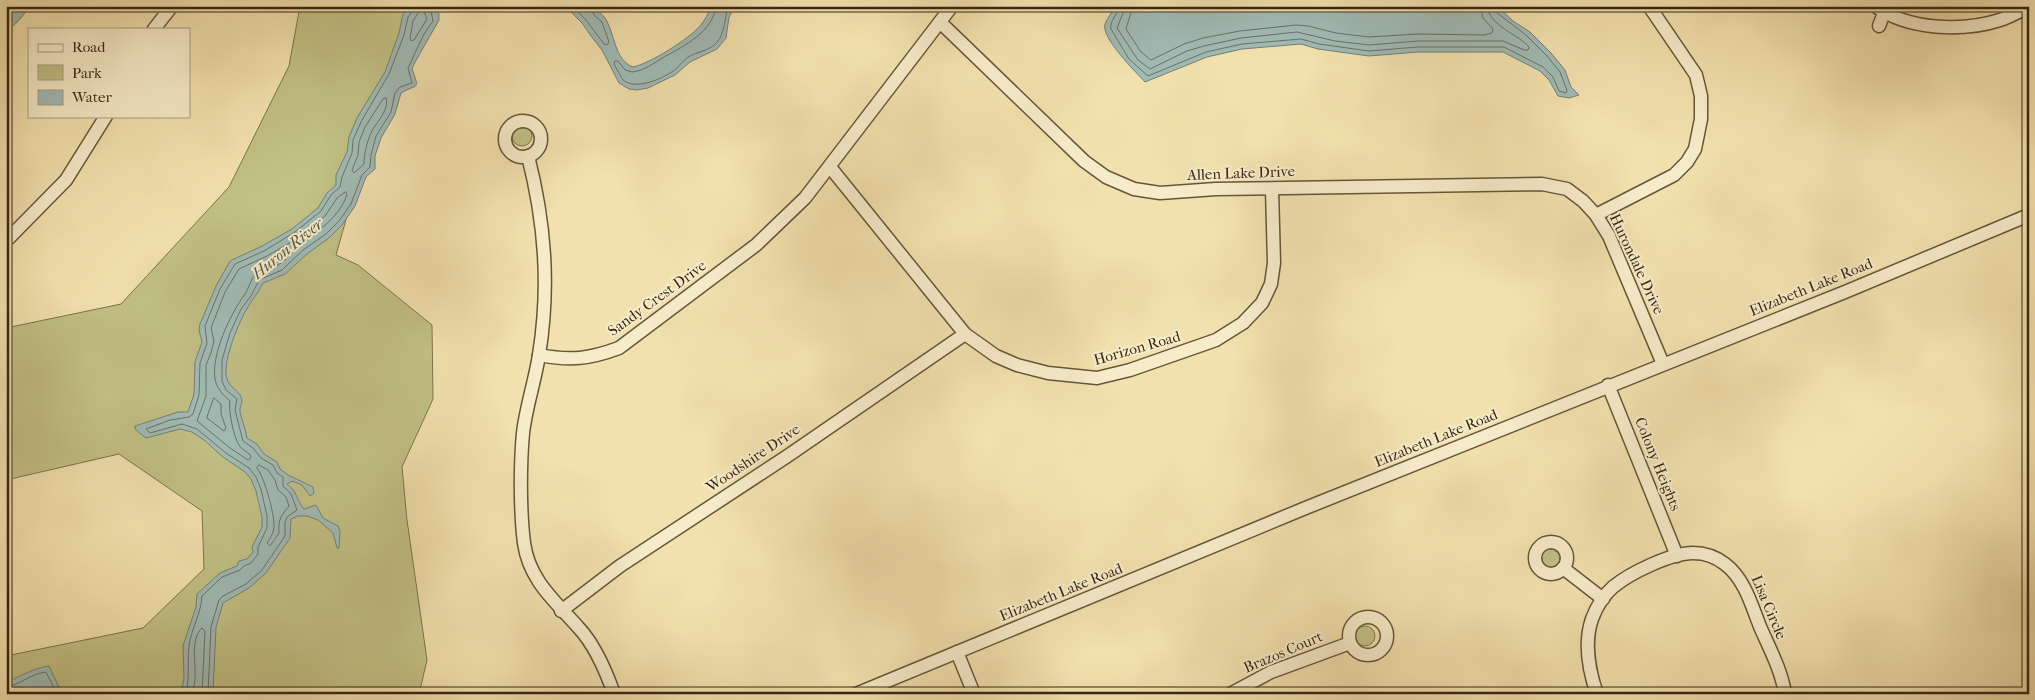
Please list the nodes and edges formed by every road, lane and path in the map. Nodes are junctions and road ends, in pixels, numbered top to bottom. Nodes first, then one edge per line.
1 (172, 6) edge
2 (952, 6) edge
3 (1649, 6) edge
4 (2029, 7) edge
5 (1880, 10) edge
6 (940, 22) junction
7 (1879, 26) dead end
8 (155, 28) edge
9 (105, 118) edge
10 (528, 156) dead end
11 (830, 167) junction
12 (1272, 189) junction
13 (1596, 215) junction
14 (2028, 218) edge
15 (6, 241) edge
16 (964, 334) junction
17 (539, 355) junction
18 (1663, 364) junction
19 (1608, 385) junction
20 (1677, 556) junction
21 (1564, 568) dead end
22 (1603, 599) junction
23 (561, 611) junction
24 (1350, 643) dead end
25 (957, 652) junction
26 (614, 694) edge
27 (856, 694) edge
28 (974, 694) edge
29 (1230, 694) edge
30 (1597, 694) edge
31 (1785, 694) edge

1 - 8 street
2 - 6 street, Sandy Crest Drive
3 - 13 street, Hurondale Drive
4 - 5 street
5 - 7 street
6 - 11 street, Sandy Crest Drive
6 - 12 street, Allen Lake Drive
9 - 15 street
10 - 17 street
11 - 16 street, Horizon Road
11 - 17 street, Sandy Crest Drive
12 - 13 street, Allen Lake Drive
12 - 16 street, Horizon Road
13 - 18 street, Hurondale Drive
14 - 18 street, Elizabeth Lake Road
16 - 23 street, Woodshire Drive
17 - 23 street
18 - 19 street, Elizabeth Lake Road
19 - 20 street, Colony Heights
19 - 25 street, Elizabeth Lake Road
20 - 22 street, Lisa Circle
20 - 31 street, Lisa Circle
21 - 22 street
22 - 30 street, Lisa Circle
23 - 26 street
24 - 29 street, Brazos Court
25 - 27 street, Elizabeth Lake Road
25 - 28 street

